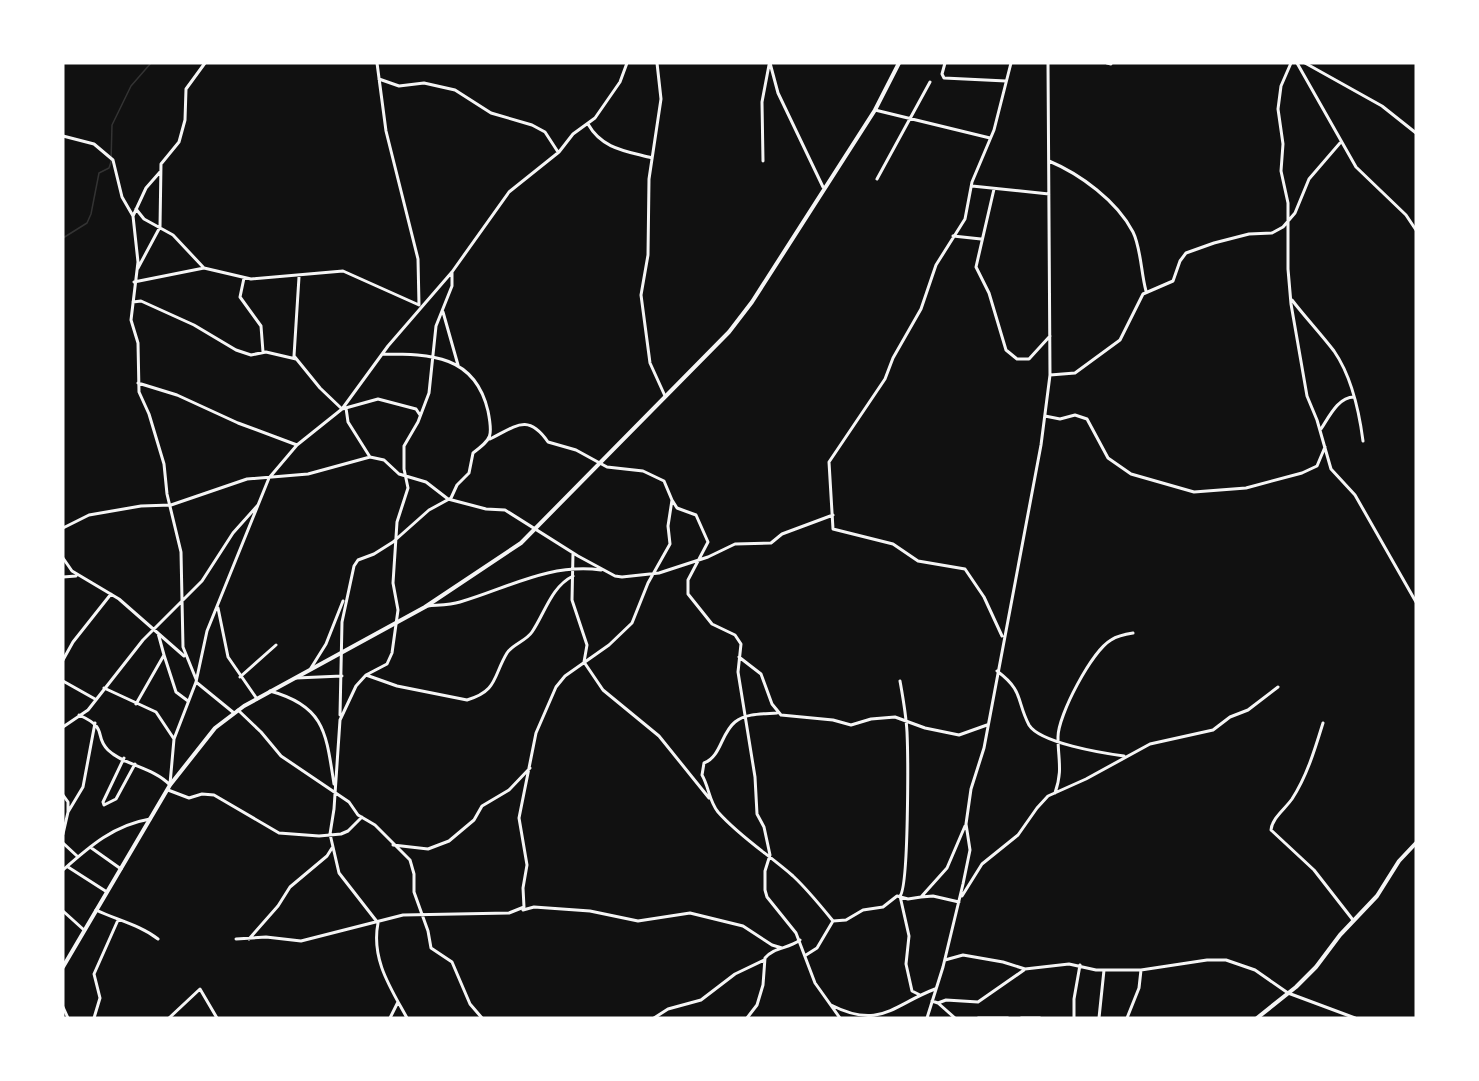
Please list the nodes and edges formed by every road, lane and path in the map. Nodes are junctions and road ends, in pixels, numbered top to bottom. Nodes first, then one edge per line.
1 (205, 63) edge
2 (377, 63) edge
3 (627, 63) edge
4 (657, 63) edge
5 (770, 63) edge
6 (899, 63) edge
7 (945, 63) edge
8 (1011, 63) edge
9 (1048, 63) edge
10 (1291, 63) edge
11 (1297, 63) edge
12 (1305, 63) edge
13 (379, 79) junction
14 (1006, 81) junction
15 (930, 82) dead end
16 (875, 110) junction
17 (910, 119) junction
18 (588, 124) junction
19 (1416, 133) edge
20 (63, 136) edge
21 (990, 138) junction
22 (1340, 143) junction
23 (558, 152) junction
24 (652, 158) junction
25 (1048, 160) junction
26 (763, 161) dead end
27 (160, 172) junction
28 (877, 179) dead end
29 (972, 186) junction
30 (823, 187) junction
31 (994, 189) junction
32 (1049, 194) junction
33 (136, 209) junction
34 (133, 216) junction
35 (1288, 221) junction
36 (160, 226) junction
37 (1416, 230) edge
38 (953, 236) junction
39 (982, 239) junction
40 (204, 268) junction
41 (137, 270) junction
42 (452, 272) junction
43 (299, 277) junction
44 (244, 278) junction
45 (134, 282) junction
46 (1146, 291) junction
47 (1291, 299) junction
48 (133, 302) junction
49 (419, 306) junction
50 (442, 310) junction
51 (419, 311) junction
52 (1052, 335) junction
53 (263, 352) junction
54 (382, 354) junction
55 (432, 356) junction
56 (296, 359) junction
57 (458, 364) junction
58 (1050, 375) junction
59 (138, 383) junction
60 (665, 396) junction
61 (1354, 397) junction
62 (344, 408) junction
63 (1045, 416) junction
64 (420, 417) junction
65 (1320, 430) junction
66 (490, 439) junction
67 (1363, 441) dead end
68 (297, 445) junction
69 (1325, 447) junction
70 (370, 457) junction
71 (598, 464) junction
72 (405, 477) junction
73 (269, 478) junction
74 (448, 500) junction
75 (672, 500) junction
76 (260, 503) junction
77 (171, 505) junction
78 (833, 515) junction
79 (63, 528) edge
80 (534, 529) junction
81 (398, 538) junction
82 (573, 553) junction
83 (63, 558) edge
84 (701, 559) junction
85 (573, 568) junction
86 (603, 570) junction
87 (654, 574) junction
88 (78, 576) junction
89 (573, 576) junction
90 (63, 577) edge
91 (111, 594) junction
92 (346, 597) junction
93 (1416, 602) edge
94 (181, 605) junction
95 (218, 606) junction
96 (424, 607) junction
97 (397, 622) junction
98 (157, 631) junction
99 (1133, 633) dead end
100 (1003, 637) junction
101 (276, 645) dead end
102 (342, 652) junction
103 (164, 655) junction
104 (185, 657) junction
105 (740, 657) junction
106 (63, 660) edge
107 (584, 662) junction
108 (310, 669) junction
109 (997, 671) junction
110 (366, 675) junction
111 (342, 676) junction
112 (240, 677) junction
113 (293, 679) junction
114 (63, 681) edge
115 (196, 681) junction
116 (900, 681) dead end
117 (1278, 687) dead end
118 (104, 688) junction
119 (270, 691) junction
120 (95, 699) junction
121 (256, 699) junction
122 (188, 701) junction
123 (136, 704) junction
124 (236, 711) junction
125 (777, 713) junction
126 (79, 715) junction
127 (745, 717) junction
128 (340, 720) junction
129 (906, 721) junction
130 (95, 723) junction
131 (1323, 723) dead end
132 (987, 725) junction
133 (63, 727) edge
134 (174, 739) junction
135 (1059, 742) junction
136 (1126, 756) junction
137 (124, 758) junction
138 (135, 764) junction
139 (531, 767) junction
140 (169, 787) junction
141 (336, 792) junction
142 (1055, 793) junction
143 (63, 795) edge
144 (710, 800) junction
145 (68, 812) junction
146 (362, 817) junction
147 (150, 819) junction
148 (966, 824) junction
149 (63, 834) edge
150 (330, 835) junction
151 (63, 843) edge
152 (1416, 843) edge
153 (393, 845) junction
154 (89, 847) junction
155 (333, 847) junction
156 (78, 857) junction
157 (770, 858) junction
158 (67, 866) junction
159 (121, 869) junction
160 (63, 870) edge
161 (107, 892) junction
162 (900, 896) junction
163 (921, 897) junction
164 (958, 903) junction
165 (96, 910) junction
166 (521, 910) junction
167 (63, 911) edge
168 (423, 915) junction
169 (118, 920) junction
170 (1353, 920) junction
171 (833, 921) junction
172 (378, 923) junction
173 (84, 930) junction
174 (158, 939) dead end
175 (236, 939) dead end
176 (249, 939) junction
177 (800, 940) junction
178 (782, 948) junction
179 (806, 955) junction
180 (764, 960) junction
181 (945, 960) junction
182 (1080, 965) junction
183 (63, 967) edge
184 (1025, 969) junction
185 (1104, 970) junction
186 (1141, 970) junction
187 (935, 989) junction
188 (1288, 993) junction
189 (920, 995) junction
190 (932, 1001) junction
191 (398, 1002) junction
192 (938, 1003) junction
193 (830, 1004) junction
194 (63, 1007) edge
195 (476, 1011) junction
196 (68, 1018) edge
197 (94, 1018) edge
198 (169, 1018) edge
199 (216, 1018) edge
200 (390, 1018) edge
201 (407, 1018) edge
202 (476, 1018) edge
203 (482, 1018) edge
204 (654, 1018) edge
205 (747, 1018) edge
206 (840, 1018) edge
207 (927, 1018) edge
208 (955, 1018) edge
209 (978, 1018) edge
210 (1008, 1018) edge
211 (1021, 1018) edge
212 (1040, 1018) edge
213 (1074, 1018) edge
214 (1099, 1018) edge
215 (1127, 1018) edge
216 (1257, 1018) edge
217 (1355, 1018) edge

1 - 27 street
2 - 13 street
3 - 18 street
4 - 24 street
5 - 26 street
5 - 30 street
6 - 16 street
7 - 14 street
8 - 14 street
9 - 25 street
10 - 35 street
11 - 22 street
12 - 19 street
13 - 23 street
13 - 49 street
14 - 21 street
15 - 17 street
16 - 17 street
16 - 30 street
17 - 21 street
17 - 28 street
18 - 23 street
18 - 24 street
20 - 34 street
21 - 29 street
22 - 35 street
22 - 37 street
23 - 42 street
24 - 60 street
25 - 32 street
25 - 46 street
27 - 33 street
27 - 36 street
29 - 31 street
29 - 38 street
30 - 60 street
31 - 32 street
31 - 39 street
32 - 52 street
33 - 34 street
33 - 36 street
34 - 41 street
35 - 46 street
35 - 47 street
36 - 40 street
36 - 41 street
38 - 39 street
38 - 78 street
39 - 52 street
40 - 44 street
40 - 45 street
41 - 45 street
42 - 50 street
42 - 51 street
43 - 44 street
43 - 49 street
43 - 56 street
44 - 53 street
45 - 48 street
46 - 58 street
47 - 61 street
47 - 65 street
48 - 53 street
48 - 59 street
49 - 51 street
50 - 55 street
50 - 57 street
51 - 54 street
52 - 58 street
53 - 56 street
54 - 55 street
54 - 62 street
55 - 57 street
55 - 64 street
56 - 62 street
57 - 66 street
58 - 63 street
59 - 68 street
59 - 77 street
60 - 71 street
61 - 65 street
61 - 67 street
62 - 64 street
62 - 68 street
62 - 70 street
63 - 69 street
63 - 100 street
64 - 72 street
65 - 69 street
66 - 71 street
66 - 74 street
68 - 73 street
69 - 93 street
70 - 72 street
70 - 73 street
71 - 75 street
71 - 80 street
72 - 74 street
72 - 81 street
73 - 76 street
73 - 77 street
74 - 80 street
74 - 81 street
75 - 84 street
75 - 87 street
76 - 94 street
76 - 95 street
77 - 79 street
77 - 94 street
78 - 84 street
78 - 100 street
80 - 82 street
80 - 96 street
81 - 92 street
81 - 97 street
82 - 85 street
82 - 86 street
83 - 88 street
84 - 87 street
84 - 105 street
85 - 86 street
85 - 89 street
85 - 96 street
86 - 87 street
87 - 107 street
88 - 90 street
88 - 91 street
89 - 107 street
89 - 110 street
91 - 98 street
91 - 106 street
92 - 102 street
92 - 108 street
94 - 98 street
94 - 104 street
95 - 112 street
95 - 115 street
96 - 97 street
97 - 102 street
97 - 110 street
98 - 103 street
98 - 104 street
98 - 118 street
99 - 135 street
100 - 109 street
101 - 112 street
102 - 108 street
102 - 111 street
103 - 122 street
103 - 123 street
104 - 115 street
105 - 125 street
105 - 127 street
107 - 139 street
107 - 144 street
108 - 113 street
109 - 132 street
109 - 135 street
110 - 128 street
111 - 113 street
111 - 128 street
112 - 121 street
113 - 119 street
114 - 120 street
115 - 122 street
115 - 124 street
116 - 129 street
117 - 136 street
118 - 120 street
118 - 123 street
119 - 121 street
119 - 141 street
120 - 126 street
121 - 124 street
122 - 134 street
123 - 134 street
124 - 140 street
124 - 141 street
125 - 127 street
125 - 129 street
126 - 130 street
126 - 133 street
127 - 144 street
127 - 157 street
128 - 141 street
129 - 132 street
129 - 162 street
130 - 137 street
130 - 145 street
131 - 170 street
132 - 148 street
134 - 140 street
135 - 136 street
135 - 142 street
136 - 142 street
137 - 138 street
137 - 138 street
138 - 140 street
139 - 153 street
139 - 166 street
140 - 147 street
140 - 150 street
141 - 146 street
141 - 150 street
142 - 164 street
143 - 145 street
144 - 157 street
145 - 149 street
146 - 150 street
146 - 153 street
147 - 154 street
147 - 159 street
148 - 163 street
148 - 164 street
150 - 155 street
151 - 156 street
152 - 170 street
153 - 168 street
154 - 156 street
154 - 159 street
155 - 172 street
155 - 176 street
156 - 158 street
157 - 171 street
157 - 177 street
158 - 160 street
158 - 161 street
159 - 161 street
161 - 165 street
162 - 163 street
162 - 171 street
162 - 189 street
163 - 164 street
164 - 181 street
165 - 169 street
165 - 173 street
166 - 168 street
166 - 178 street
167 - 173 street
168 - 172 street
168 - 195 street
169 - 174 street
169 - 197 street
170 - 188 street
171 - 179 street
172 - 176 street
172 - 191 street
173 - 183 street
175 - 176 street
177 - 178 street
177 - 179 street
178 - 180 street
179 - 193 street
180 - 204 street
180 - 205 street
181 - 184 street
181 - 187 street
182 - 184 street
182 - 185 street
182 - 213 street
184 - 192 street
185 - 186 street
185 - 214 street
186 - 188 street
186 - 215 street
187 - 189 street
187 - 190 street
188 - 216 street
188 - 217 street
189 - 193 street
190 - 192 street
190 - 207 street
191 - 200 street
191 - 201 street
192 - 208 street
193 - 206 street
194 - 196 street
195 - 202 street
195 - 203 street
198 - 199 street
209 - 210 street
211 - 212 street

